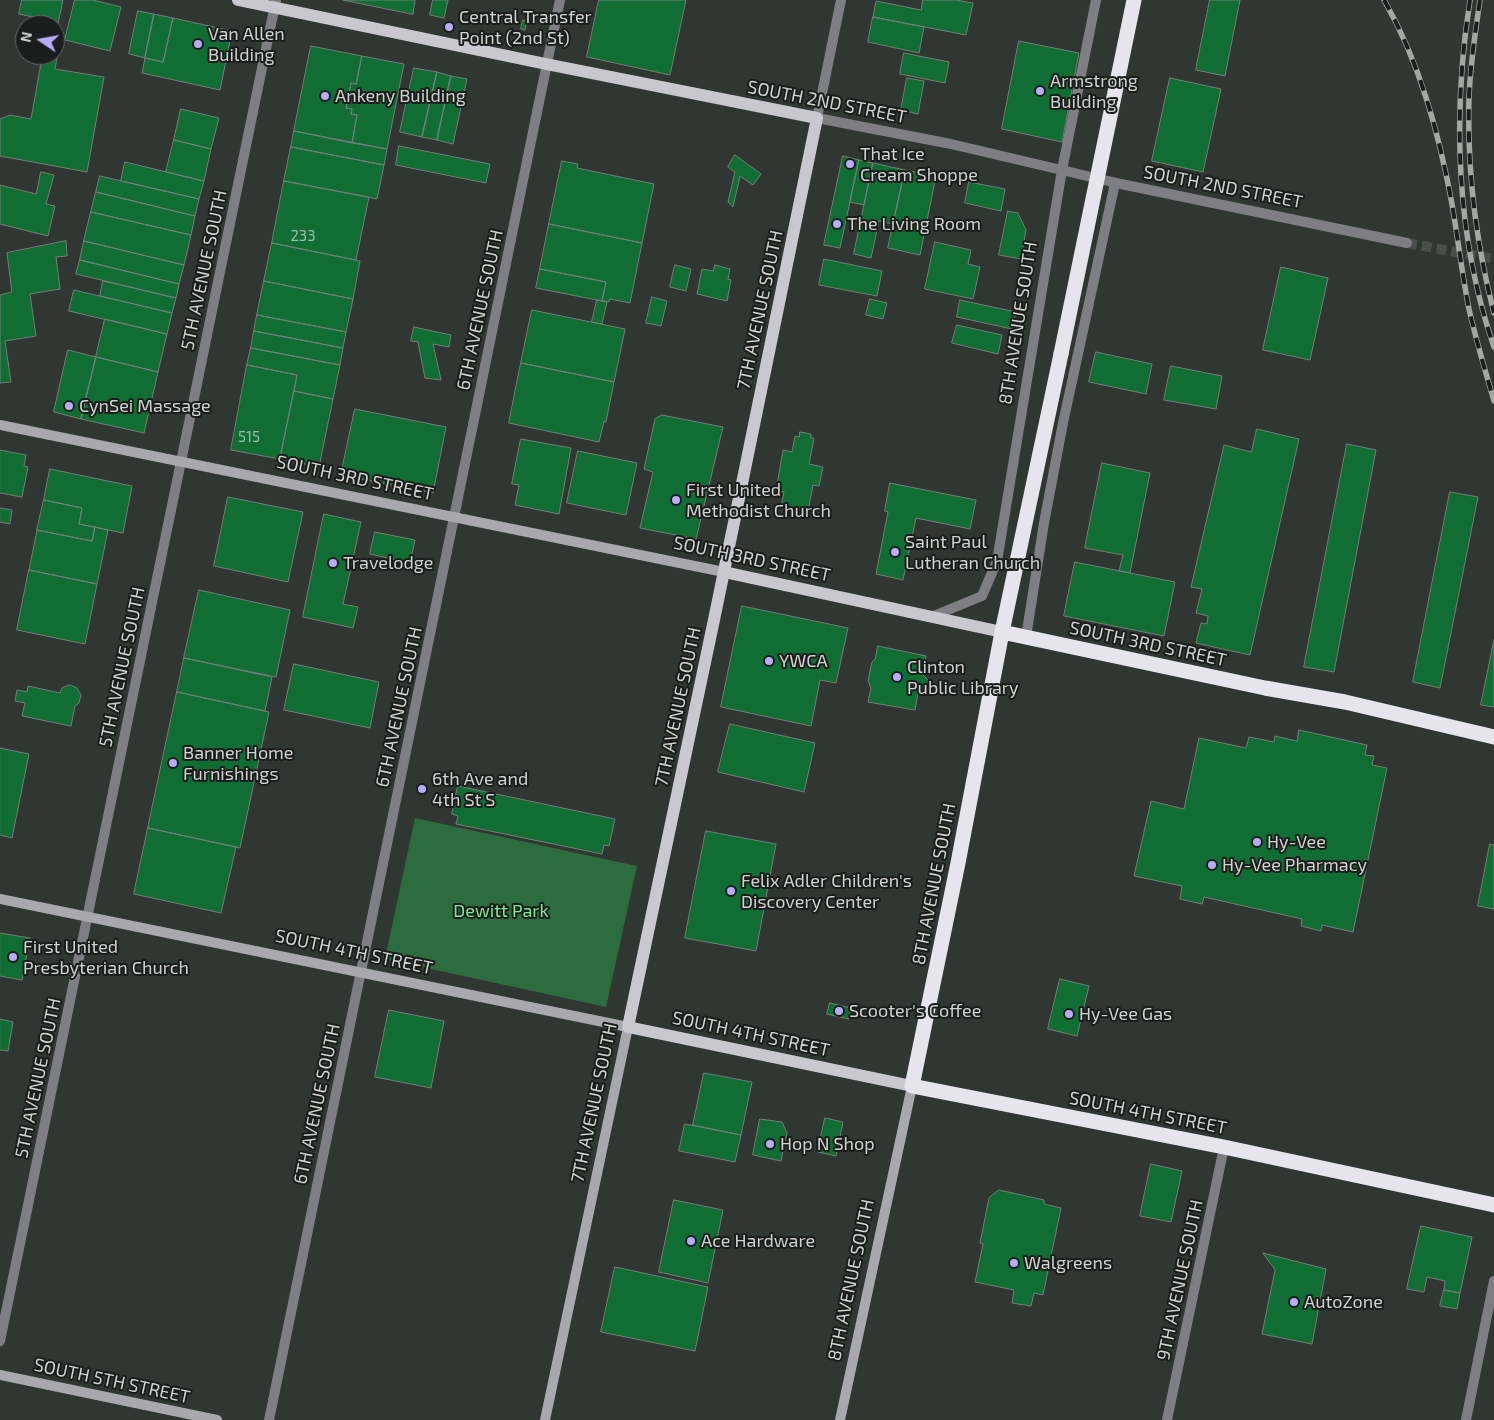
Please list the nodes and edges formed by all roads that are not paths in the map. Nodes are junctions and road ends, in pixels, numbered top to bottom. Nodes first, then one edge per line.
1 (238, 0) edge
2 (560, 0) edge
3 (841, 0) edge
4 (1096, 0) edge
5 (1134, 0) edge
6 (275, 4) edge
7 (546, 64) junction
8 (817, 118) junction
9 (1062, 170) junction
10 (1115, 183) junction
11 (1408, 242) tunnel mouth
12 (0, 425) edge
13 (181, 461) junction
14 (454, 518) junction
15 (724, 572) junction
16 (931, 617) junction
17 (1002, 632) junction
18 (1026, 637) junction
19 (1494, 737) edge
20 (0, 899) edge
21 (88, 917) junction
22 (361, 973) junction
23 (628, 1027) junction
24 (912, 1086) junction
25 (1224, 1148) junction
26 (1494, 1205) edge
27 (1494, 1281) edge
28 (0, 1341) edge
29 (0, 1375) edge
30 (217, 1420) edge
31 (269, 1420) edge
32 (545, 1420) edge
33 (840, 1420) edge
34 (1167, 1420) edge
35 (1466, 1420) edge

1 - 6 main road, SOUTH 2ND STREET
2 - 7 street, 6TH AVENUE SOUTH
3 - 8 street, 7TH AVENUE SOUTH
4 - 9 street, 8TH AVENUE SOUTH
5 - 17 highway, 8TH AVENUE SOUTH, bridge
6 - 7 main road, SOUTH 2ND STREET
6 - 13 street, 5TH AVENUE SOUTH
7 - 8 main road, SOUTH 2ND STREET
7 - 14 street, 6TH AVENUE SOUTH
8 - 9 street, SOUTH 2ND STREET
8 - 15 main road, 7TH AVENUE SOUTH
9 - 10 street, SOUTH 2ND STREET
9 - 16 street, 8TH AVENUE SOUTH
10 - 11 street, SOUTH 2ND STREET
10 - 18 street
12 - 13 street, SOUTH 3RD STREET
13 - 14 street, SOUTH 3RD STREET
13 - 21 street, 5TH AVENUE SOUTH
14 - 15 street, SOUTH 3RD STREET
14 - 22 street, 6TH AVENUE SOUTH
15 - 16 main road, SOUTH 3RD STREET
15 - 23 main road, 7TH AVENUE SOUTH
16 - 17 main road, SOUTH 3RD STREET
17 - 18 highway, SOUTH 3RD STREET
17 - 24 highway, 8TH AVENUE SOUTH
18 - 19 highway, SOUTH 3RD STREET
20 - 21 street, SOUTH 4TH STREET
21 - 22 street, SOUTH 4TH STREET
21 - 28 street, 5TH AVENUE SOUTH
22 - 23 street, SOUTH 4TH STREET
22 - 31 street, 6TH AVENUE SOUTH
23 - 24 main road, SOUTH 4TH STREET
23 - 32 street, 7TH AVENUE SOUTH
24 - 25 highway, SOUTH 4TH STREET
24 - 33 street, 8TH AVENUE SOUTH
25 - 26 highway, SOUTH 4TH STREET
25 - 34 street, 9TH AVENUE SOUTH
27 - 35 street
29 - 30 street, SOUTH 5TH STREET

